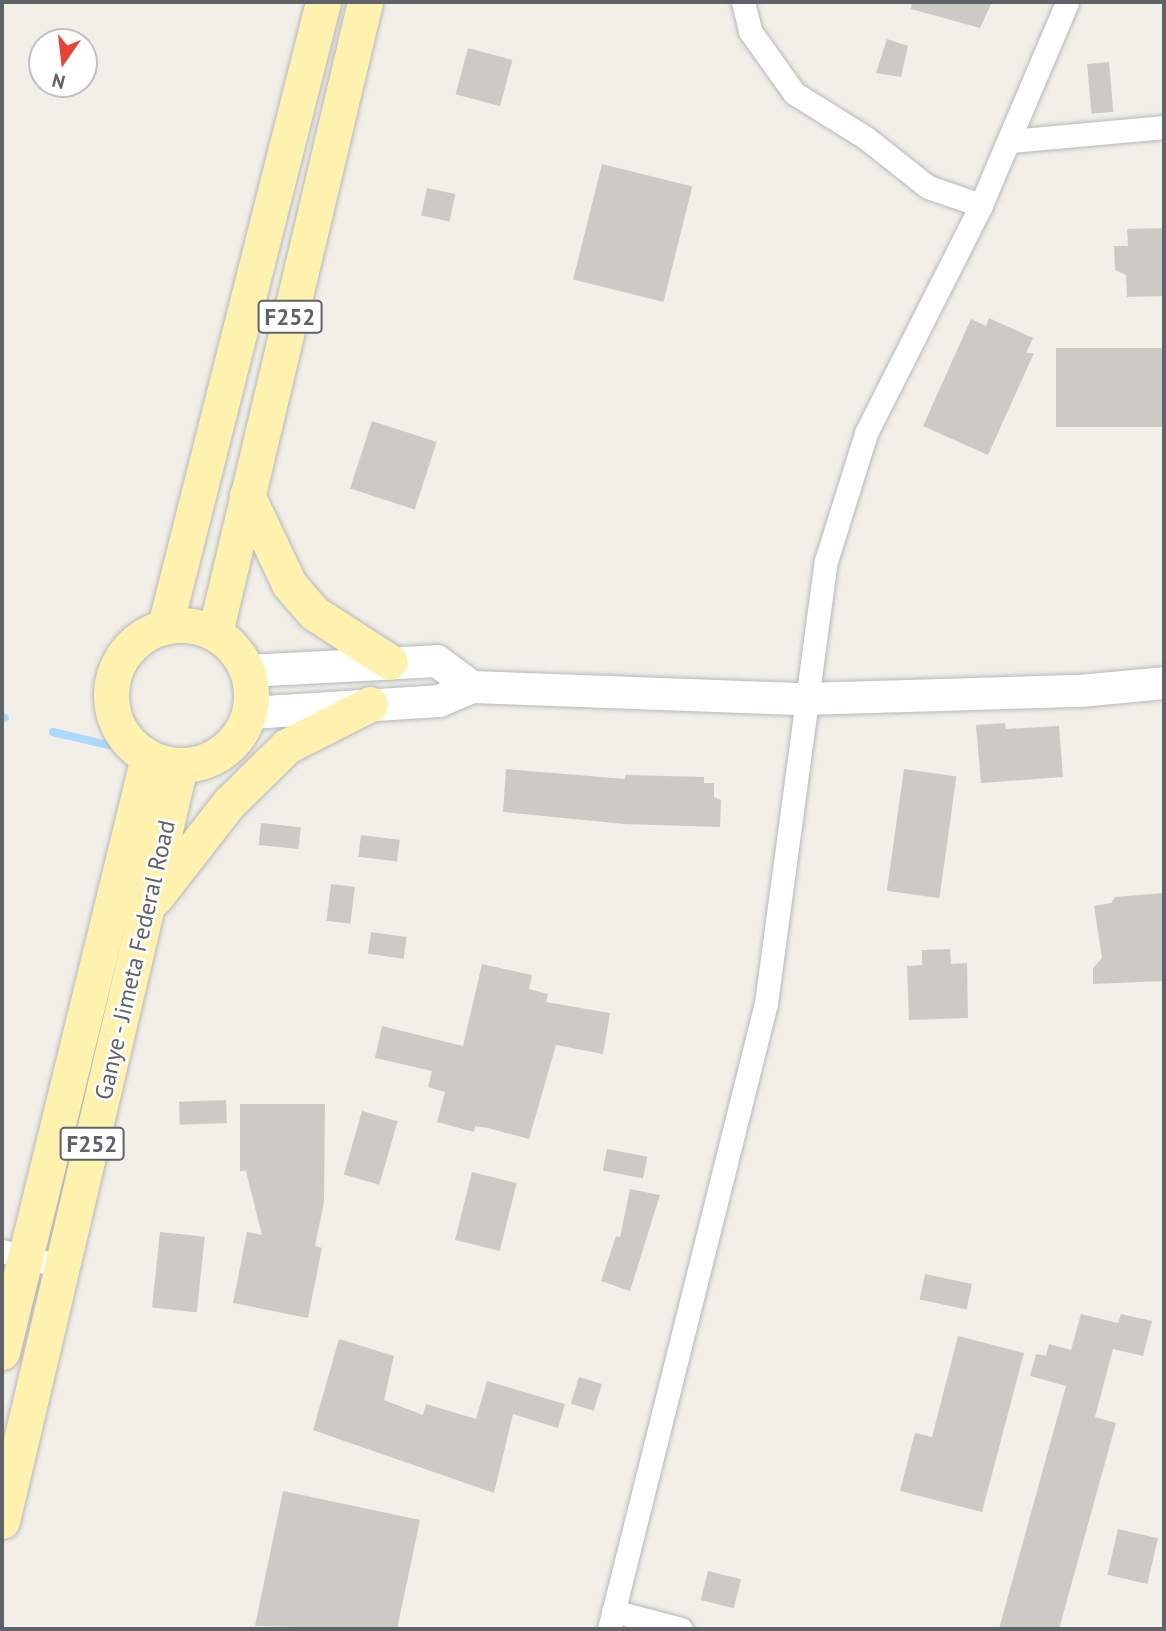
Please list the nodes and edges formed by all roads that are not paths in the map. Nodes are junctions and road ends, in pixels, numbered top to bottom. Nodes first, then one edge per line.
1 (323, 2) edge
2 (365, 2) edge
3 (743, 2) edge
4 (1067, 2) edge
5 (1164, 127) edge
6 (1011, 141) junction
7 (981, 205) junction
8 (247, 495) junction
9 (165, 626) junction
10 (215, 633) junction
11 (390, 662) junction
12 (248, 671) junction
13 (1164, 683) edge
14 (472, 687) junction
15 (804, 699) junction
16 (370, 704) junction
17 (250, 713) junction
18 (164, 762) junction
19 (149, 906) junction
20 (13, 1254) edge
21 (63, 1266) junction
22 (2, 1352) edge
23 (2, 1521) edge
24 (611, 1620) edge
25 (681, 1629) edge

1 - 9 main road, F252
2 - 8 main road, F252
3 - 7 street
4 - 6 street
5 - 6 street
6 - 7 street
7 - 15 street
8 - 10 main road, F252
8 - 11 main road
9 - 10 main road
9 - 18 main road
10 - 12 main road
11 - 12 main road
11 - 14 main road
12 - 17 main road
13 - 15 main road
14 - 15 main road
14 - 16 main road
15 - 24 street
16 - 17 main road
16 - 19 main road
17 - 18 main road
18 - 19 main road, Ganye - Jimeta Federal Road / F252
18 - 20 main road, Ganye - Jimeta Federal Road / F252
19 - 21 main road, Ganye - Jimeta Federal Road / F252
20 - 21 street
20 - 22 main road, Ganye - Jimeta Federal Road / F252
21 - 23 main road, Ganye - Jimeta Federal Road / F252
24 - 25 street

